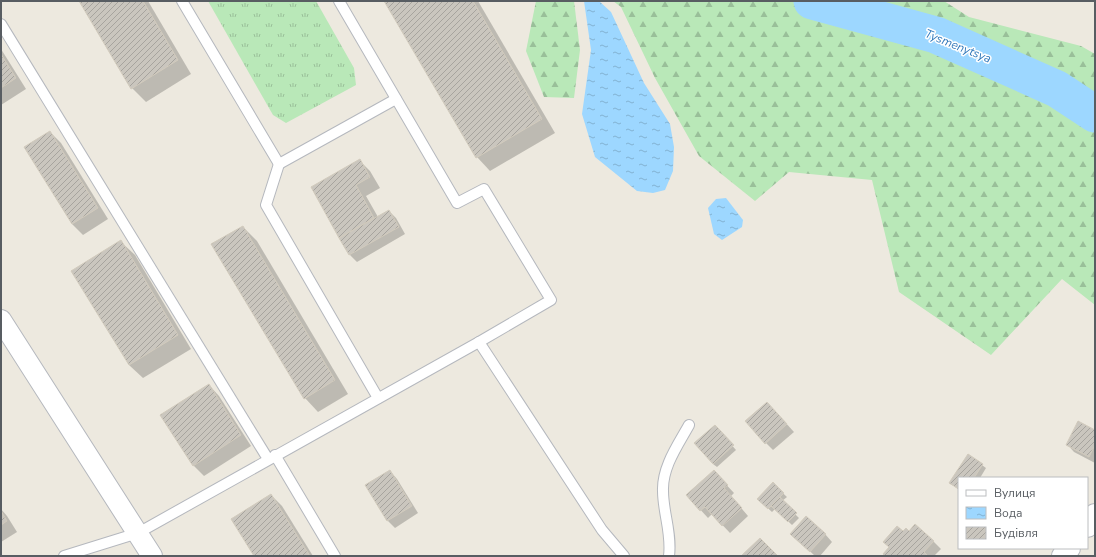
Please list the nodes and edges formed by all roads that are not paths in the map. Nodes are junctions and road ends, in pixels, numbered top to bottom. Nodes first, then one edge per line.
1 (182, 1) edge
2 (339, 1) edge
3 (1, 24) edge
4 (396, 99) junction
5 (279, 164) junction
6 (1, 320) edge
7 (479, 342) junction
8 (378, 398) junction
9 (688, 425) dead end
10 (271, 457) junction
11 (1095, 515) edge
12 (1088, 525) edge
13 (138, 534) junction
14 (64, 556) edge
15 (152, 556) edge
16 (335, 556) edge
17 (624, 556) edge
18 (669, 556) edge

1 - 5 lane
2 - 4 lane
3 - 10 lane
4 - 5 lane
4 - 7 lane
5 - 8 lane
6 - 13 street
7 - 8 lane
7 - 17 lane
8 - 10 lane
9 - 18 lane
10 - 13 lane
10 - 16 lane
11 - 12 street
13 - 14 lane
13 - 15 street

